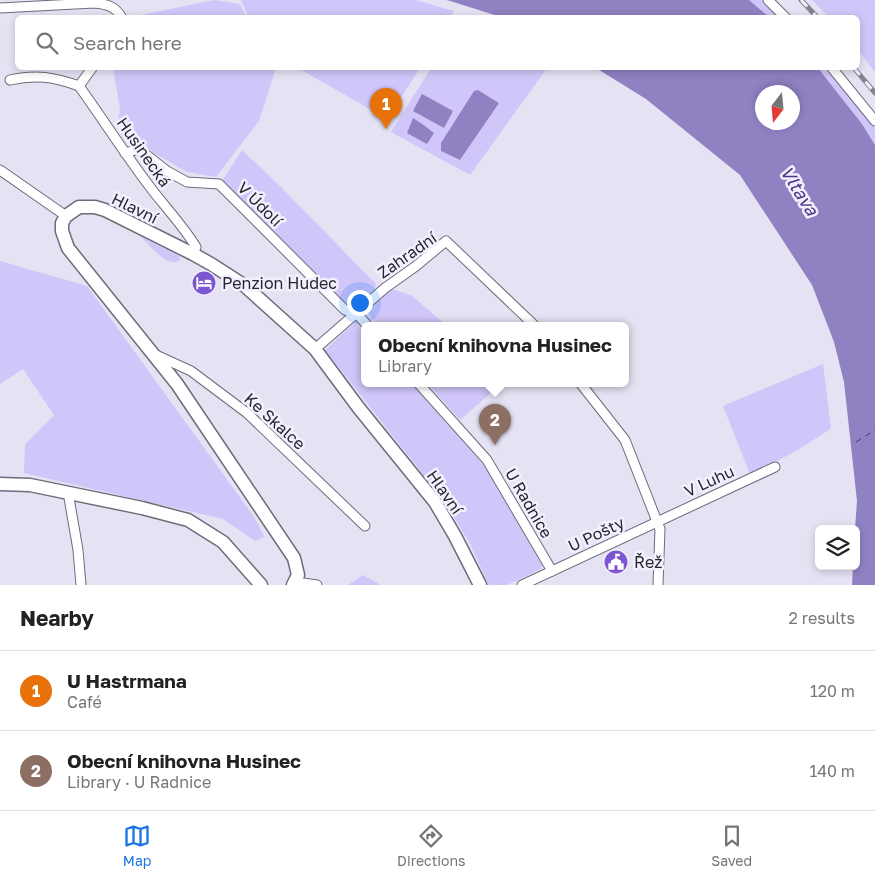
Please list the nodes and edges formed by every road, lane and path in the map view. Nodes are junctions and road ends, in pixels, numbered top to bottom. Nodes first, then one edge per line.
1 (768, 0) edge
2 (0, 8) edge
3 (120, 15) edge
4 (783, 15) edge
5 (91, 70) edge
6 (834, 70) edge
7 (10, 80) dead end
8 (79, 86) junction
9 (875, 121) edge
10 (125, 153) junction
11 (0, 170) edge
12 (66, 216) junction
13 (193, 254) junction
14 (357, 314) junction
15 (364, 322) edge
16 (530, 322) edge
17 (315, 349) junction
18 (153, 353) junction
19 (422, 387) edge
20 (583, 387) edge
21 (775, 466) dead end
22 (0, 484) edge
23 (68, 492) junction
24 (656, 522) junction
25 (365, 526) dead end
26 (552, 571) junction
27 (295, 584) edge
28 (81, 585) edge
29 (261, 585) edge
30 (317, 585) edge
31 (480, 585) edge
32 (522, 585) edge
33 (658, 585) edge

1 - 4 street
2 - 3 street
5 - 8 street
6 - 9 street
7 - 8 street
8 - 10 street, Husinecká
10 - 13 street, Husinecká
10 - 14 street, V Údolí
11 - 12 street
12 - 13 street, Hlavní
12 - 18 street
13 - 17 street, Hlavní
14 - 15 street
14 - 16 street, Zahradní
14 - 17 street, Zahradní
17 - 31 street, Hlavní
18 - 25 street, Ke Skalce
18 - 27 street
19 - 26 street, U Radnice
20 - 24 street
21 - 24 street, V Luhu
22 - 23 street
23 - 28 street
23 - 29 street
24 - 26 street, U Pošty
24 - 33 street
26 - 32 street, U Pošty
27 - 30 street

